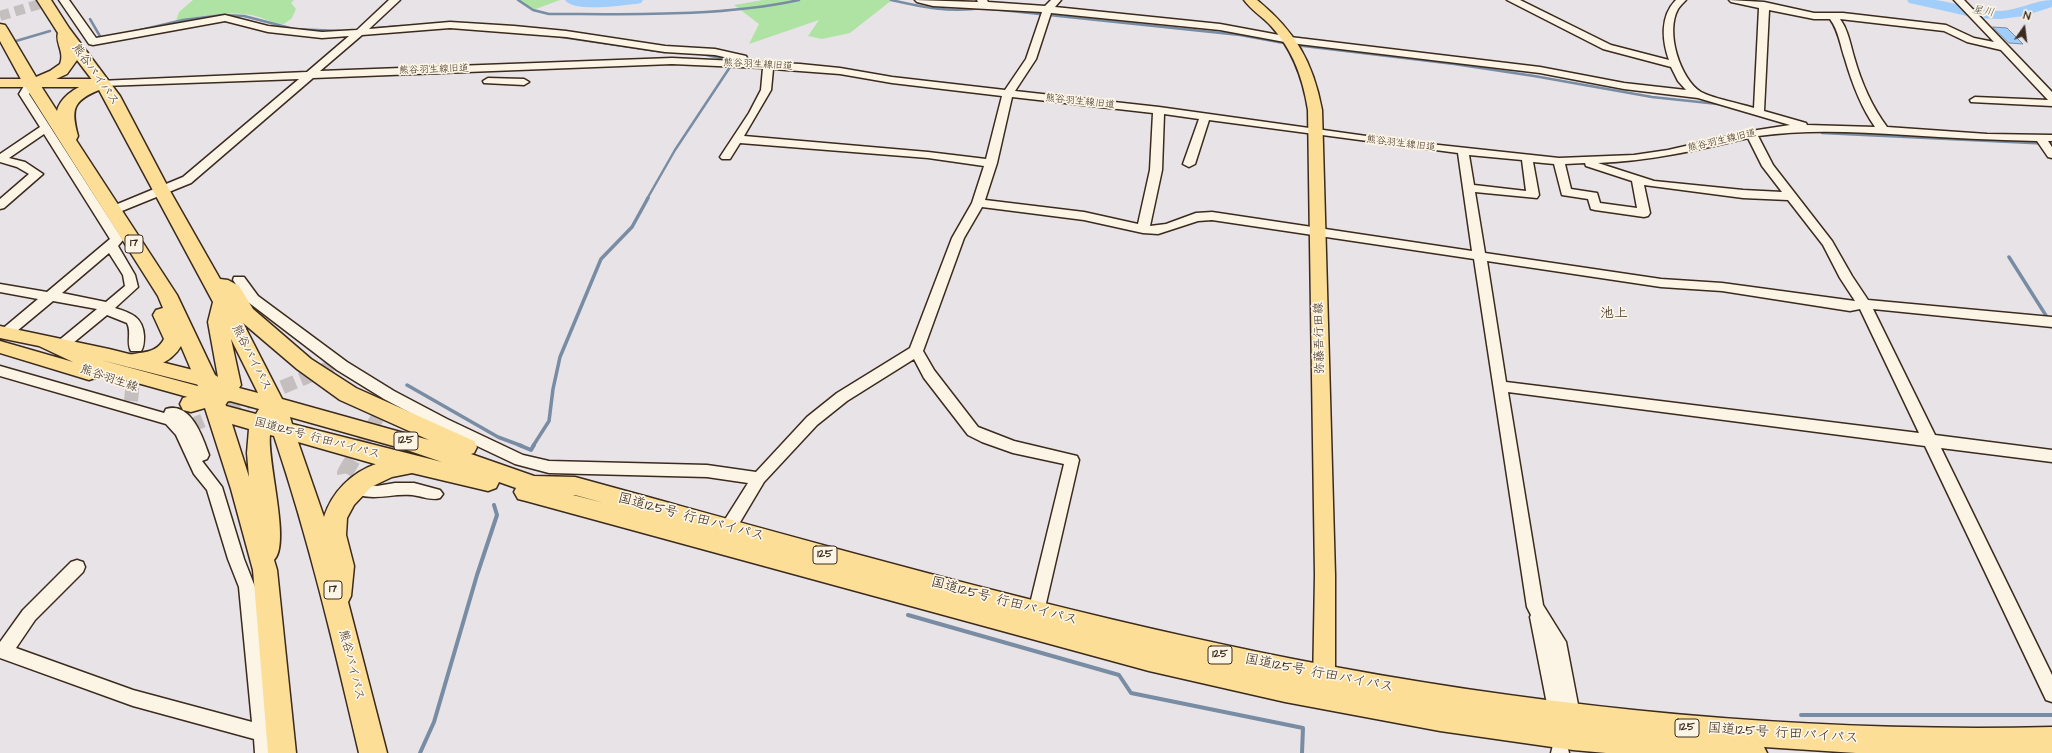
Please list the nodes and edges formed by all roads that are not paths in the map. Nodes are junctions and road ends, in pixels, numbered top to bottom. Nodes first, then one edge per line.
1 (44, 0) edge
2 (64, 0) edge
3 (395, 0) edge
4 (920, 0) edge
5 (1056, 0) edge
6 (1250, 0) edge
7 (1512, 0) edge
8 (1681, 0) edge
9 (1734, 0) edge
10 (1959, 0) edge
11 (946, 2) edge
12 (984, 3) edge
13 (1023, 4) edge
14 (1764, 5) junction
15 (1047, 10) junction
16 (1834, 18) junction
17 (63, 30) junction
18 (362, 31) junction
19 (2, 37) edge
20 (1290, 40) junction
21 (2004, 48) junction
22 (744, 64) junction
23 (768, 65) junction
24 (1675, 65) junction
25 (503, 67) junction
26 (310, 75) junction
27 (524, 82) dead end
28 (0, 83) edge
29 (31, 83) junction
30 (104, 83) junction
31 (1988, 91) dead end
32 (1008, 94) junction
33 (1699, 95) junction
34 (2052, 98) edge
35 (1975, 100) dead end
36 (1997, 101) junction
37 (2052, 103) edge
38 (1159, 110) junction
39 (1759, 111) junction
40 (1205, 116) junction
41 (46, 128) junction
42 (1811, 128) junction
43 (1884, 131) junction
44 (1316, 133) junction
45 (1751, 134) junction
46 (737, 139) junction
47 (2047, 144) edge
48 (71, 145) junction
49 (1463, 151) junction
50 (726, 157) dead end
51 (1527, 158) junction
52 (0, 159) edge
53 (1559, 161) junction
54 (1578, 161) junction
55 (991, 164) junction
56 (1189, 164) dead end
57 (1636, 178) junction
58 (1468, 188) junction
59 (161, 191) junction
60 (1792, 196) junction
61 (978, 203) junction
62 (0, 205) edge
63 (112, 211) junction
64 (1143, 229) junction
65 (1317, 232) junction
66 (111, 245) junction
67 (1479, 255) junction
68 (239, 280) dead end
69 (211, 281) junction
70 (0, 288) edge
71 (167, 294) junction
72 (51, 296) junction
73 (223, 302) junction
74 (1864, 304) junction
75 (107, 308) junction
76 (2052, 322) edge
77 (2, 337) edge
78 (43, 340) junction
79 (62, 345) junction
80 (916, 351) junction
81 (135, 354) junction
82 (0, 371) edge
83 (1500, 386) junction
84 (216, 396) junction
85 (191, 404) joint
86 (275, 406) junction
87 (272, 427) junction
88 (1928, 440) junction
89 (2052, 456) edge
90 (428, 466) junction
91 (759, 478) junction
92 (534, 484) junction
93 (361, 490) tunnel mouth
94 (436, 494) dead end
95 (556, 501) junction
96 (727, 529) junction
97 (77, 567) dead end
98 (265, 570) junction
99 (338, 610) junction
100 (1036, 612) junction
101 (2, 651) edge
102 (1324, 687) junction
103 (2052, 694) edge
104 (262, 733) junction
105 (1565, 735) edge
106 (2052, 740) edge
107 (264, 753) edge
108 (282, 753) edge
109 (373, 753) edge
110 (1753, 753) edge

1 - 17 highway, 熊谷バイパス / 17
2 - 18 street
3 - 18 street
4 - 11 street
5 - 15 street
6 - 20 main road, 弥藤吾行田線
7 - 24 street
8 - 24 street
9 - 14 street
10 - 21 street
11 - 12 street
12 - 13 street
13 - 15 street
14 - 16 street
14 - 39 street
15 - 20 street
15 - 32 street
16 - 21 street
16 - 43 street
17 - 29 highway
17 - 30 highway, 熊谷バイパス / 17
18 - 22 street
18 - 26 street
19 - 29 highway, 17
20 - 33 street
20 - 44 main road, 弥藤吾行田線
21 - 34 street
22 - 23 street, 熊谷羽生線旧道
22 - 25 street, 熊谷羽生線旧道
23 - 32 street, 熊谷羽生線旧道
23 - 46 street
24 - 33 street
25 - 26 street, 熊谷羽生線旧道
25 - 27 street
26 - 30 street, 熊谷羽生線旧道
26 - 59 street
28 - 29 main road
29 - 30 main road
29 - 41 street
29 - 48 highway, 17
30 - 48 highway
30 - 59 highway, 熊谷バイパス / 17
31 - 36 street
32 - 38 street, 熊谷羽生線旧道
32 - 55 street
33 - 39 street
35 - 36 street
36 - 37 street
38 - 40 street, 熊谷羽生線旧道
38 - 64 street
39 - 42 street
40 - 44 street, 熊谷羽生線旧道
40 - 56 street
41 - 52 street
41 - 66 street
42 - 43 street, 熊谷羽生線旧道
42 - 45 street, 熊谷羽生線旧道
43 - 47 street, 熊谷羽生線旧道
44 - 49 street, 熊谷羽生線旧道
44 - 65 main road, 弥藤吾行田線
45 - 54 street, 熊谷羽生線旧道
45 - 60 street
46 - 50 street
46 - 55 street
48 - 63 highway, 17
49 - 51 street, 熊谷羽生線旧道
49 - 58 street
51 - 53 street, 熊谷羽生線旧道
51 - 58 street
52 - 62 street
53 - 54 street, 熊谷羽生線旧道
53 - 57 street
54 - 57 street
55 - 61 street
57 - 60 street
58 - 67 street
59 - 63 street
59 - 69 highway, 熊谷バイパス / 17
60 - 74 street
61 - 64 street
61 - 80 street
63 - 71 highway, 17
64 - 65 street
65 - 67 street
65 - 102 main road, 弥藤吾行田線
66 - 72 street
66 - 75 street
67 - 74 street
67 - 83 street
68 - 91 street
69 - 73 highway, 熊谷バイパス / 17
69 - 92 highway
70 - 72 street
71 - 81 highway
71 - 84 highway, 17
72 - 75 street
72 - 77 street
73 - 84 highway
73 - 86 highway, 熊谷バイパス / 17
74 - 76 street
74 - 88 street
75 - 79 street
75 - 81 street
77 - 78 main road, 熊谷羽生線
77 - 85 main road, 熊谷羽生線
78 - 79 main road, 熊谷羽生線
78 - 84 main road
79 - 81 main road, 熊谷羽生線
80 - 91 street
80 - 100 street
81 - 84 main road, 熊谷羽生線
82 - 104 street
83 - 88 street
83 - 105 street
84 - 85 highway
84 - 86 highway, 国道125号 行田バイパス / 125
84 - 87 highway, 国道125号 行田バイパス / 125
84 - 98 highway, 17
86 - 87 highway, 熊谷バイパス / 17
86 - 92 highway, 国道125号 行田バイパス / 125
87 - 90 highway, 国道125号 行田バイパス / 125
87 - 98 highway
87 - 99 highway, 熊谷バイパス / 17
88 - 89 street
88 - 103 street
90 - 95 highway, 国道125号 行田バイパス / 125
90 - 99 highway
91 - 96 street
92 - 95 highway, 国道125号 行田バイパス / 125
92 - 96 highway, 国道125号 行田バイパス / 125
93 - 94 street
95 - 102 highway, 国道125号 行田バイパス / 125
96 - 100 highway, 国道125号 行田バイパス / 125
97 - 101 street
98 - 108 highway, 17
99 - 109 highway, 熊谷バイパス / 17
100 - 102 highway, 国道125号 行田バイパス / 125
101 - 104 street
102 - 105 highway, 国道125号 行田バイパス / 125
104 - 107 street
105 - 106 highway, 国道125号 行田バイパス / 125
105 - 110 highway, 国道125号 行田バイパス / 125

